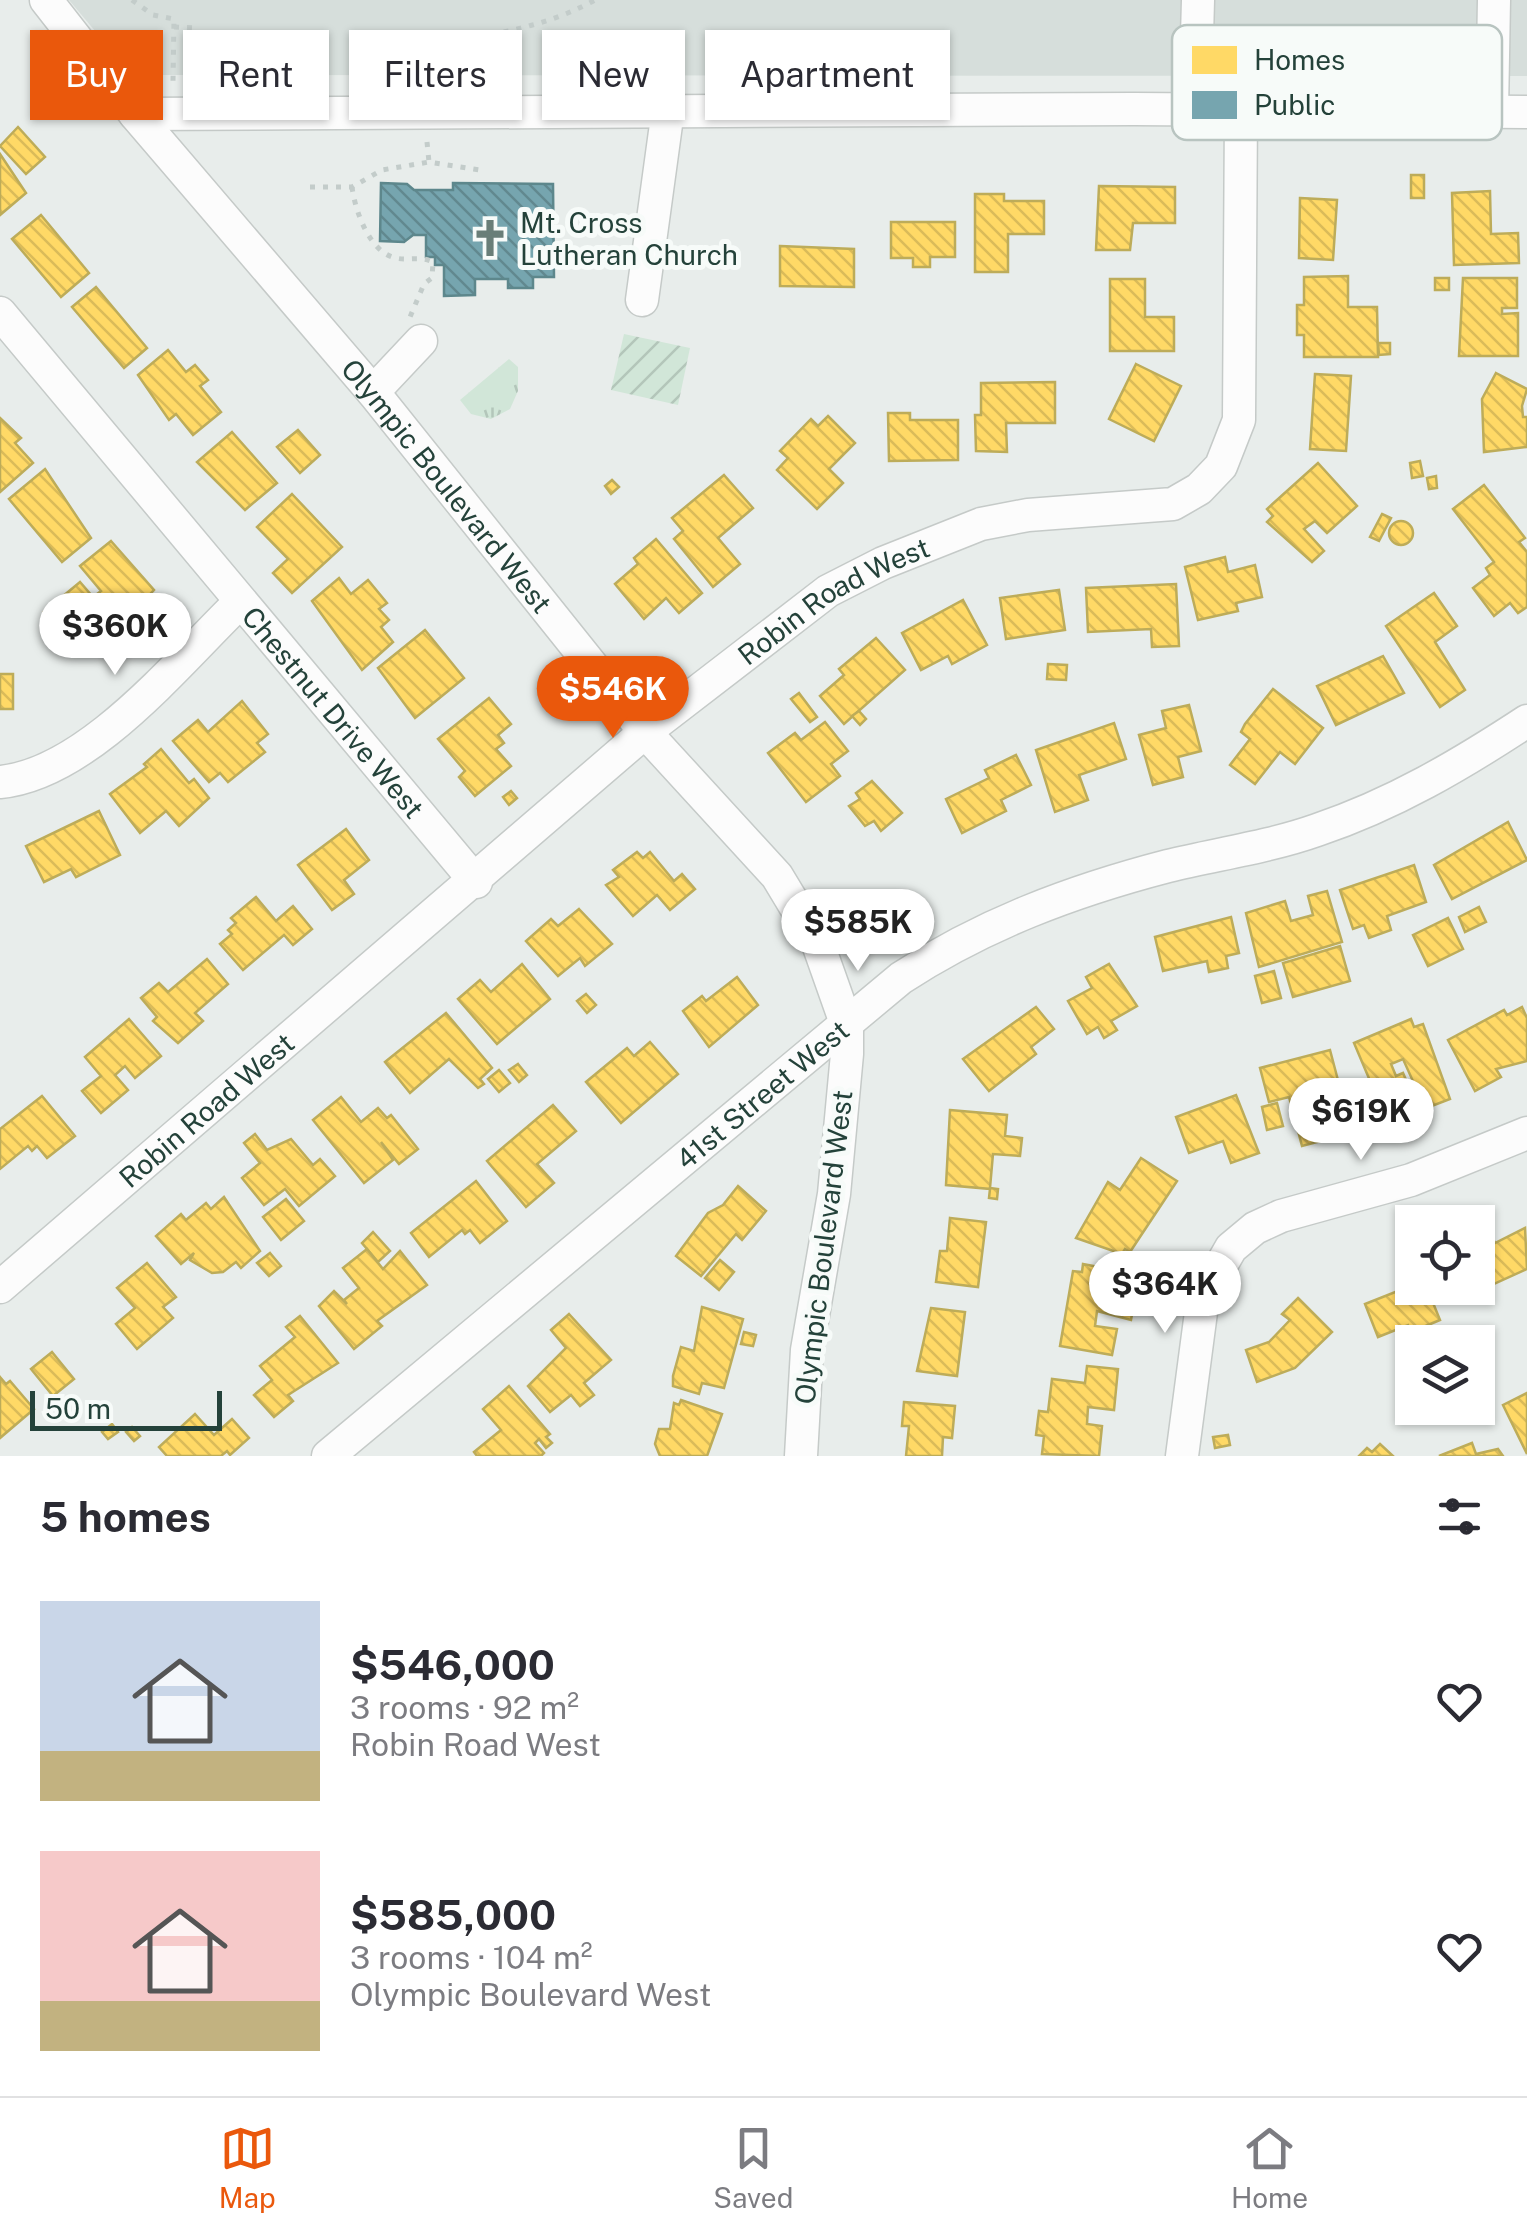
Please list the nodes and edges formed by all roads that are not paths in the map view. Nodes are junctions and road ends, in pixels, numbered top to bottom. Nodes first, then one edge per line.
1 (46, 0) edge
2 (1198, 0) edge
3 (1494, 0) edge
4 (1197, 25) edge
5 (1494, 25) edge
6 (69, 30) edge
7 (1172, 109) edge
8 (685, 110) edge
9 (542, 111) edge
10 (1502, 111) edge
11 (1527, 112) edge
12 (163, 114) edge
13 (140, 120) edge
14 (667, 120) edge
15 (1242, 140) edge
16 (642, 300) dead end
17 (0, 314) edge
18 (413, 336) road end
19 (373, 392) junction
20 (238, 603) junction
21 (1527, 721) edge
22 (646, 732) junction
23 (0, 782) edge
24 (476, 882) junction
25 (847, 1026) junction
26 (1527, 1133) edge
27 (1, 1283) edge
28 (328, 1456) edge
29 (801, 1456) edge
30 (1182, 1456) edge

1 - 6 street, Olympic Boulevard West
2 - 4 street
3 - 5 street
7 - 8 street
9 - 12 street
10 - 11 street
13 - 19 street, Olympic Boulevard West
14 - 16 street
15 - 22 street, Robin Road West
17 - 20 street, Chestnut Drive West
18 - 19 street
19 - 22 street, Olympic Boulevard West
20 - 23 street
20 - 24 street, Chestnut Drive West
21 - 25 street, 41st Street West
22 - 24 street, Robin Road West
22 - 25 street, Olympic Boulevard West
24 - 27 street, Robin Road West
25 - 28 street, 41st Street West
25 - 29 street, Olympic Boulevard West
26 - 30 street

